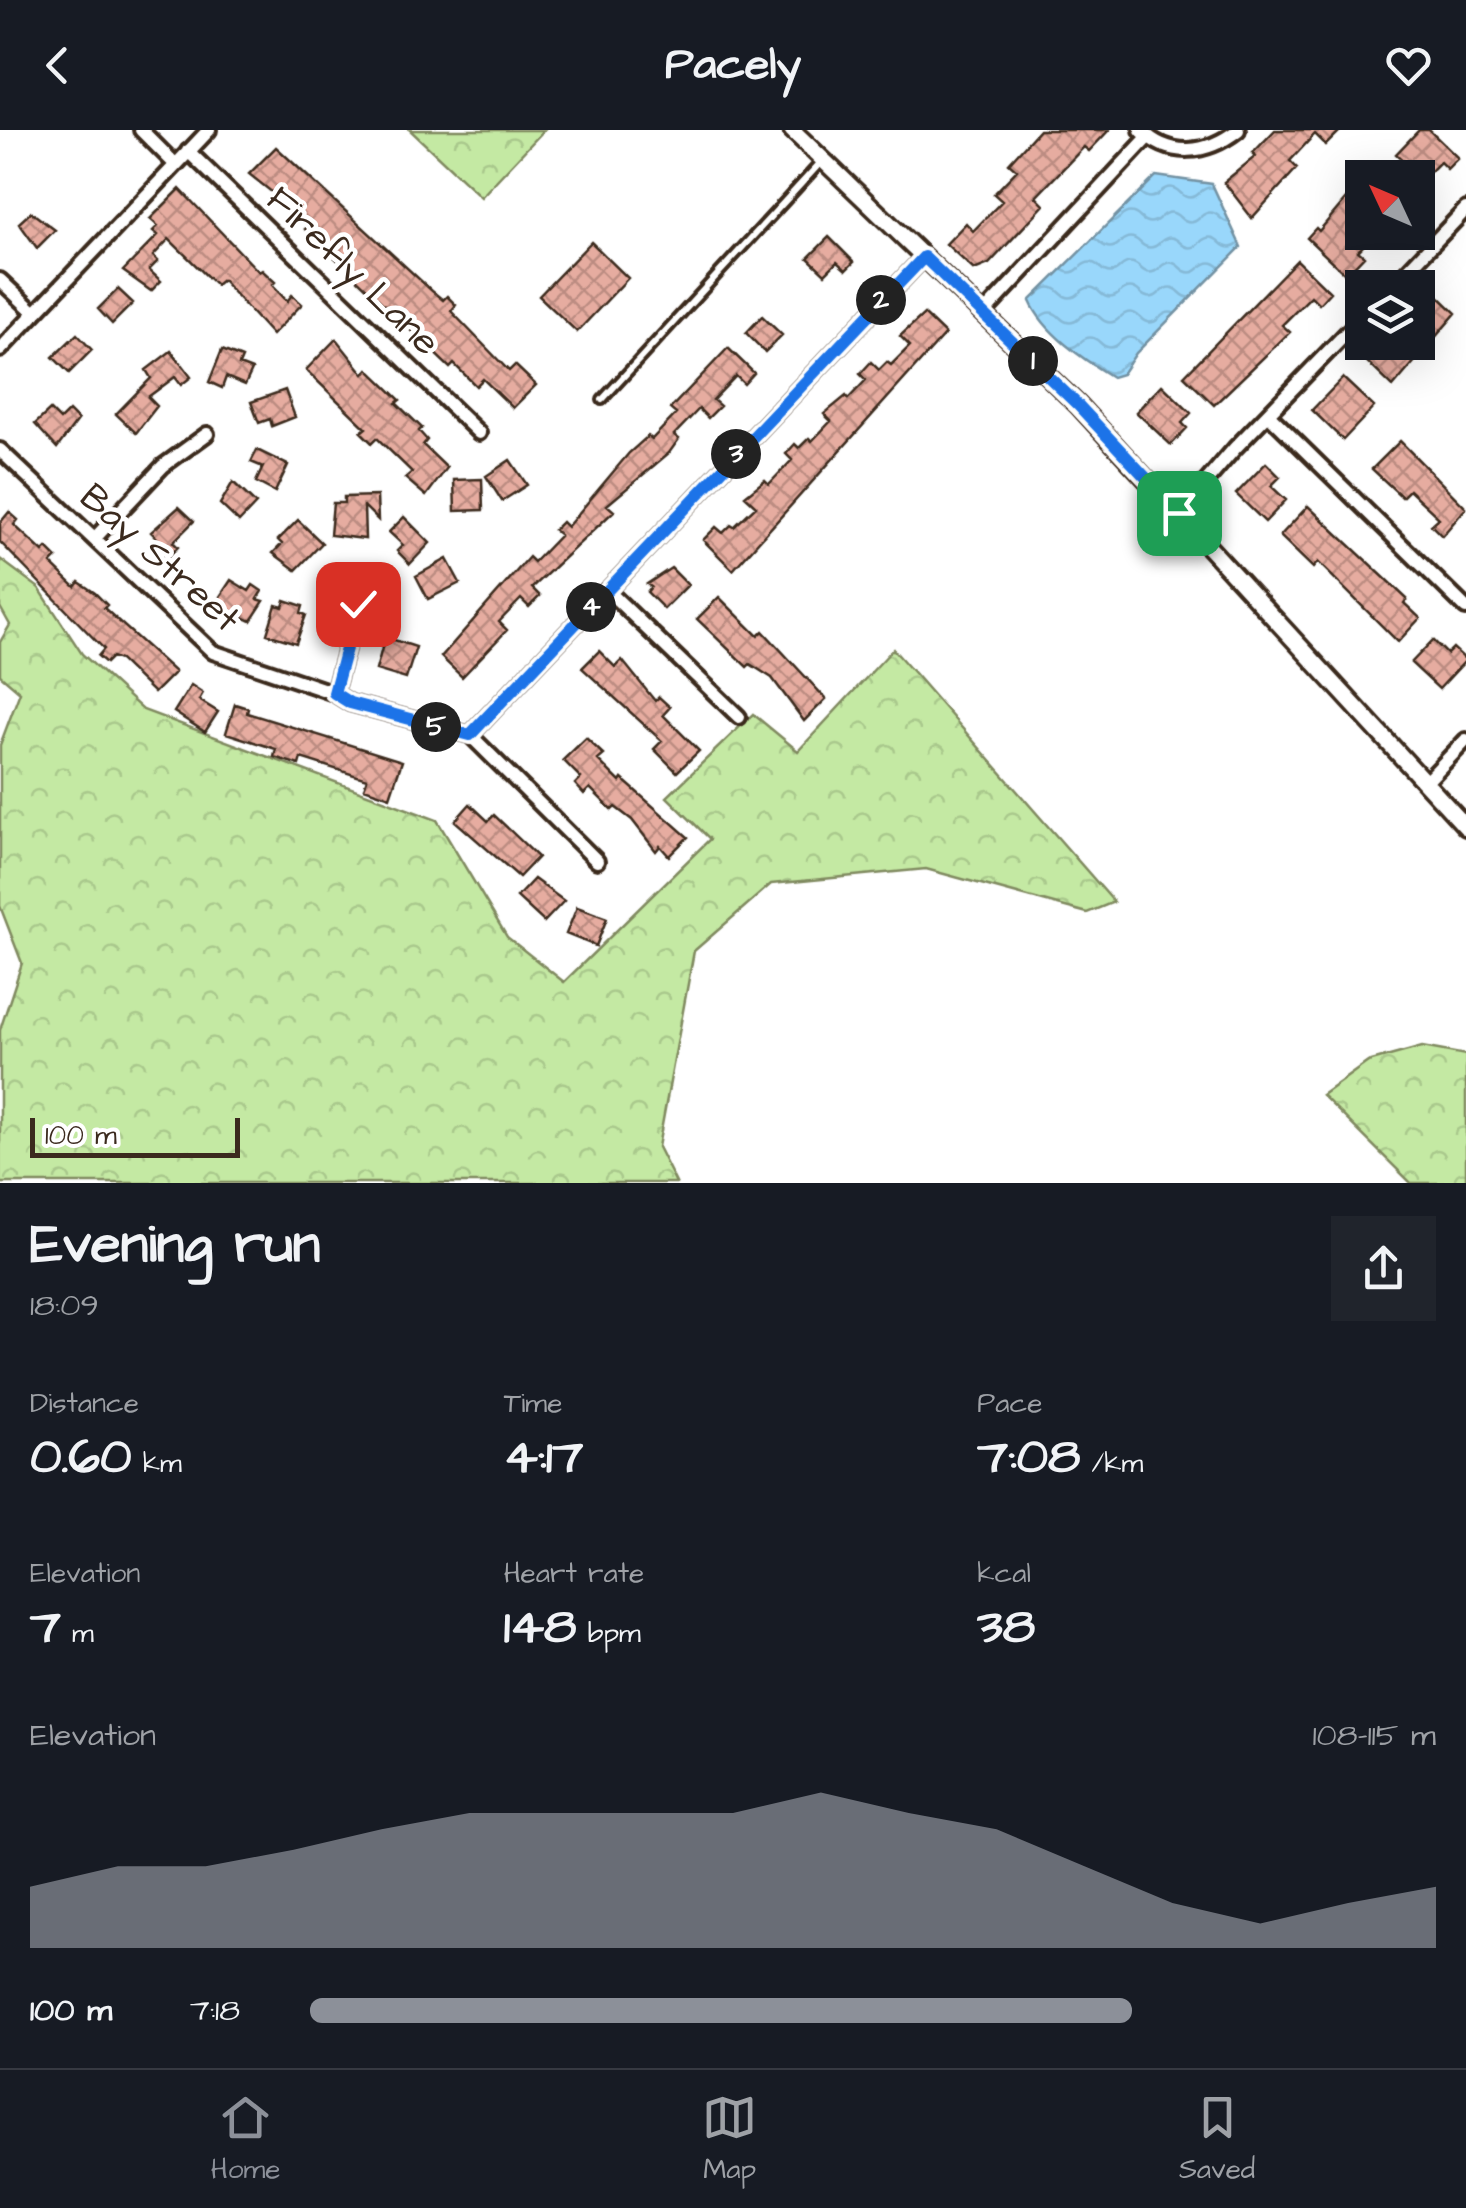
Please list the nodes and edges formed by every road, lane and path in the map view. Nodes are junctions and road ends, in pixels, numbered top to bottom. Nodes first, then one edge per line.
1 (142, 130) edge
2 (209, 130) edge
3 (792, 130) edge
4 (1238, 130) edge
5 (1144, 134) edge
6 (188, 151) junction
7 (823, 160) junction
8 (176, 164) junction
9 (1466, 210) edge
10 (924, 257) junction
11 (1408, 270) edge
12 (0, 280) edge
13 (34, 312) junction
14 (984, 313) junction
15 (1345, 335) edge
16 (0, 350) edge
17 (602, 400) dead end
18 (1268, 415) junction
19 (479, 433) dead end
20 (207, 434) dead end
21 (0, 450) edge
22 (1179, 513) junction
23 (94, 539) junction
24 (607, 590) junction
25 (358, 604) dead end
26 (1466, 608) edge
27 (334, 693) junction
28 (739, 718) dead end
29 (470, 735) junction
30 (1466, 740) edge
31 (1425, 782) junction
32 (1466, 828) edge
33 (597, 861) dead end

1 - 8 street
2 - 6 street
3 - 7 street
4 - 5 street
5 - 14 street
6 - 8 street
6 - 19 street, Firefly Lane
7 - 10 street
7 - 17 lane
8 - 13 street
9 - 11 street
10 - 14 street
10 - 24 street
12 - 13 street
13 - 16 street
14 - 22 street
15 - 18 street
18 - 22 street
18 - 26 street
20 - 23 street
21 - 23 street, Bay Street
22 - 31 street
23 - 27 street, Bay Street
24 - 28 street
24 - 29 street
25 - 27 street
27 - 29 street, Bay Street
29 - 33 street
30 - 31 street
31 - 32 street

